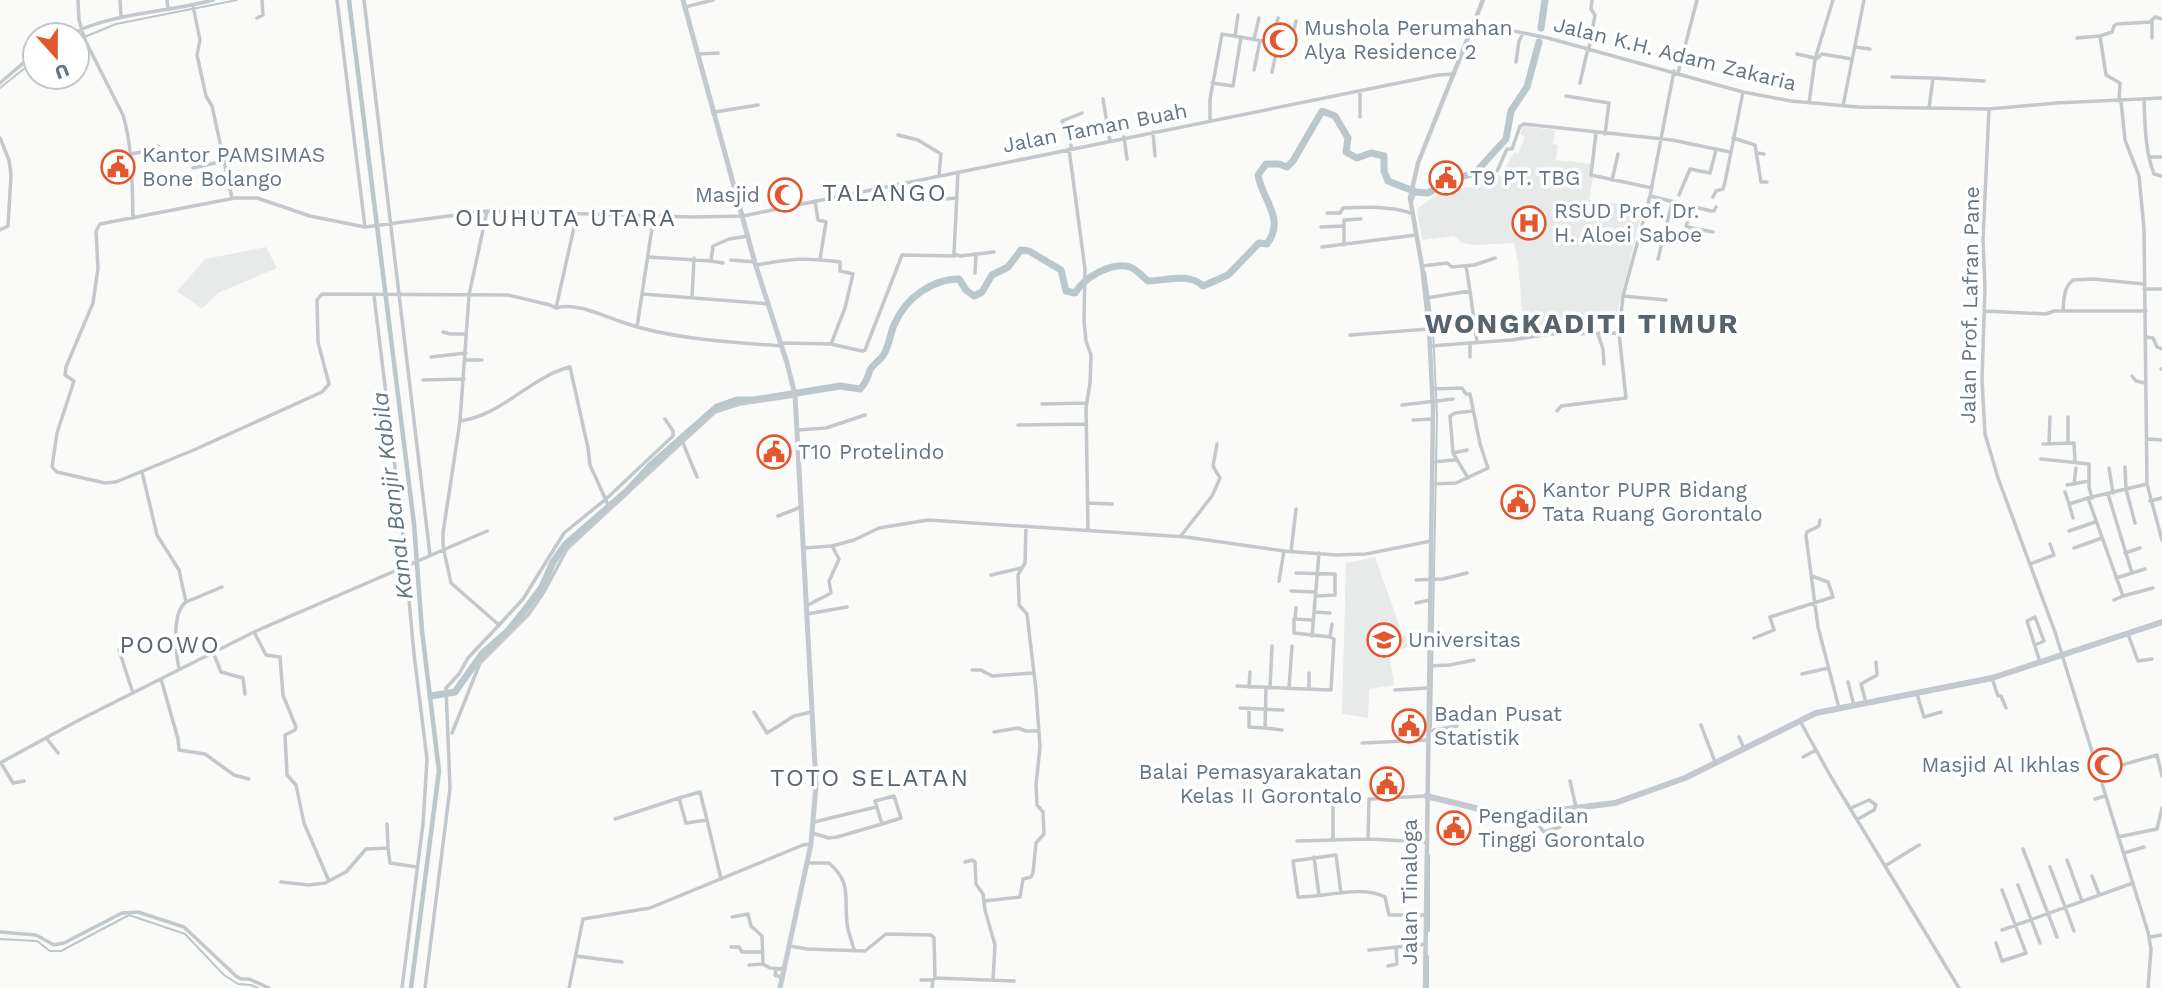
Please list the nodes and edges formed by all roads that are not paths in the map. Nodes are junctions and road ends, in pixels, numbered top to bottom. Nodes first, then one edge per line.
1 (78, 0) edge
2 (120, 0) edge
3 (167, 0) edge
4 (213, 0) edge
5 (262, 0) edge
6 (337, 0) edge
7 (364, 0) edge
8 (683, 0) edge
9 (713, 0) edge
10 (1483, 0) edge
11 (1592, 0) edge
12 (1697, 0) edge
13 (1833, 0) edge
14 (1864, 0) edge
15 (206, 1) edge
16 (685, 7) junction
17 (193, 8) junction
18 (169, 9) junction
19 (1238, 15) dead end
20 (121, 17) junction
21 (257, 18) dead end
22 (1259, 18) dead end
23 (1278, 18) dead end
24 (2162, 19) edge
25 (81, 21) edge
26 (1296, 21) dead end
27 (2152, 21) junction
28 (1474, 23) junction
29 (91, 28) edge
30 (1523, 33) junction
31 (1235, 36) junction
32 (2100, 36) junction
33 (1241, 37) junction
34 (2077, 38) dead end
35 (2152, 38) dead end
36 (1257, 40) junction
37 (1275, 44) junction
38 (1855, 47) junction
39 (1589, 48) junction
40 (1870, 49) dead end
41 (91, 52) edge
42 (718, 53) dead end
43 (699, 54) junction
44 (1797, 54) dead end
45 (1852, 59) junction
46 (1815, 60) junction
47 (1516, 62) dead end
48 (21, 65) edge
49 (1254, 70) dead end
50 (1272, 72) dead end
51 (1676, 72) junction
52 (1454, 74) junction
53 (1892, 77) dead end
54 (1933, 78) junction
55 (1984, 81) dead end
56 (0, 83) edge
57 (1212, 83) junction
58 (1580, 83) dead end
59 (1360, 91) junction
60 (1743, 92) junction
61 (1566, 96) dead end
62 (2162, 97) edge
63 (1103, 99) dead end
64 (2144, 99) junction
65 (2120, 101) junction
66 (1809, 103) junction
67 (758, 105) dead end
68 (1843, 106) junction
69 (1929, 107) junction
70 (1989, 109) junction
71 (715, 112) junction
72 (1083, 113) dead end
73 (1360, 117) dead end
74 (1210, 121) junction
75 (1153, 132) junction
76 (1596, 133) junction
77 (1605, 134) junction
78 (898, 135) dead end
79 (1124, 137) junction
80 (0, 138) edge
81 (1733, 138) junction
82 (1663, 139) junction
83 (1110, 141) junction
84 (158, 146) dead end
85 (1070, 148) junction
86 (1716, 150) junction
87 (1730, 152) junction
88 (1757, 153) junction
89 (131, 154) junction
90 (1618, 154) dead end
91 (1764, 154) dead end
92 (1155, 156) dead end
93 (2150, 157) junction
94 (2162, 157) edge
95 (1127, 159) dead end
96 (224, 161) junction
97 (193, 168) dead end
98 (1497, 171) dead end
99 (958, 172) junction
100 (939, 175) junction
101 (2162, 176) edge
102 (1612, 180) junction
103 (1767, 182) dead end
104 (1652, 188) junction
105 (1679, 195) dead end
106 (1650, 197) junction
107 (1713, 197) dead end
108 (232, 198) junction
109 (957, 198) junction
110 (930, 200) dead end
111 (816, 201) junction
112 (1672, 203) junction
113 (1716, 207) dead end
114 (1691, 208) junction
115 (487, 211) junction
116 (1411, 213) junction
117 (577, 214) junction
118 (1327, 214) dead end
119 (654, 215) junction
120 (743, 216) junction
121 (133, 218) junction
122 (1361, 219) dead end
123 (389, 225) junction
124 (1344, 226) junction
125 (367, 227) junction
126 (1321, 227) dead end
127 (1687, 227) junction
128 (1642, 228) junction
129 (0, 230) edge
130 (1713, 232) dead end
131 (1663, 234) junction
132 (1416, 235) junction
133 (748, 236) junction
134 (1344, 245) junction
135 (1322, 247) dead end
136 (994, 252) dead end
137 (976, 254) junction
138 (955, 256) junction
139 (648, 257) junction
140 (694, 258) junction
141 (1495, 258) dead end
142 (820, 259) junction
143 (1658, 259) dead end
144 (731, 260) dead end
145 (711, 261) junction
146 (723, 263) dead end
147 (756, 264) junction
148 (1424, 266) junction
149 (1466, 266) junction
150 (975, 273) dead end
151 (2144, 286) junction
152 (2162, 289) edge
153 (1470, 291) junction
154 (643, 294) junction
155 (376, 295) junction
156 (469, 295) junction
157 (398, 296) junction
158 (1623, 296) junction
159 (692, 298) junction
160 (1428, 298) junction
161 (1666, 300) dead end
162 (769, 304) junction
163 (556, 308) junction
164 (1984, 311) junction
165 (2063, 311) junction
166 (2146, 311) junction
167 (638, 327) junction
168 (1512, 327) dead end
169 (1429, 330) junction
170 (443, 331) dead end
171 (1619, 333) junction
172 (466, 334) junction
173 (1598, 334) junction
174 (1350, 335) dead end
175 (2146, 337) junction
176 (1522, 338) junction
177 (1477, 342) junction
178 (1470, 343) junction
179 (831, 344) junction
180 (781, 345) junction
181 (1434, 346) junction
182 (2162, 349) edge
183 (466, 352) junction
184 (431, 357) dead end
185 (1470, 357) dead end
186 (465, 360) junction
187 (482, 360) dead end
188 (1604, 364) dead end
189 (2132, 376) dead end
190 (464, 379) junction
191 (423, 380) dead end
192 (2145, 383) junction
193 (1436, 389) junction
194 (795, 395) junction
195 (1453, 399) dead end
196 (1435, 401) junction
197 (1087, 403) junction
198 (1042, 404) dead end
199 (1402, 405) dead end
200 (1474, 411) junction
201 (1557, 411) dead end
202 (865, 415) dead end
203 (2050, 417) dead end
204 (2068, 417) dead end
205 (664, 419) dead end
206 (1433, 419) junction
207 (1413, 420) dead end
208 (460, 421) junction
209 (1086, 424) junction
210 (1018, 425) dead end
211 (798, 430) junction
212 (2147, 439) junction
213 (2162, 440) edge
214 (683, 443) junction
215 (2043, 443) dead end
216 (2049, 443) junction
217 (2068, 443) junction
218 (1217, 444) dead end
219 (1467, 450) dead end
220 (1453, 453) junction
221 (2041, 459) dead end
222 (1455, 460) junction
223 (2075, 461) junction
224 (1435, 462) junction
225 (2125, 467) dead end
226 (2076, 468) dead end
227 (2109, 468) dead end
228 (142, 472) junction
229 (697, 477) dead end
230 (1468, 478) junction
231 (2089, 481) junction
232 (1434, 484) junction
233 (2074, 484) junction
234 (2147, 484) junction
235 (2067, 485) dead end
236 (2126, 489) junction
237 (2065, 492) dead end
238 (2111, 493) junction
239 (2090, 498) junction
240 (2162, 498) edge
241 (606, 500) junction
242 (2150, 500) junction
243 (1087, 503) junction
244 (1112, 504) dead end
245 (2069, 504) junction
246 (801, 507) junction
247 (610, 508) junction
248 (1296, 509) dead end
249 (778, 516) dead end
250 (2073, 518) dead end
251 (1820, 520) dead end
252 (2095, 522) junction
253 (2135, 523) dead end
254 (1026, 525) junction
255 (1088, 530) junction
256 (487, 531) dead end
257 (2069, 531) dead end
258 (1180, 537) junction
259 (2102, 538) junction
260 (2162, 540) edge
261 (1431, 541) junction
262 (2050, 544) dead end
263 (832, 546) junction
264 (804, 548) junction
265 (2074, 548) dead end
266 (2140, 548) dead end
267 (444, 550) junction
268 (1284, 551) junction
269 (1291, 552) junction
270 (1319, 553) junction
271 (2125, 553) junction
272 (429, 555) junction
273 (2030, 564) junction
274 (407, 565) junction
275 (1023, 567) junction
276 (2145, 569) dead end
277 (1296, 573) dead end
278 (1467, 573) dead end
279 (2132, 573) junction
280 (1318, 574) junction
281 (992, 575) dead end
282 (1812, 576) junction
283 (2116, 578) junction
284 (1434, 579) junction
285 (1416, 580) dead end
286 (1279, 581) dead end
287 (222, 587) dead end
288 (2153, 589) dead end
289 (1291, 591) dead end
290 (1316, 594) junction
291 (2123, 596) junction
292 (1430, 600) junction
293 (2114, 600) dead end
294 (186, 602) junction
295 (1416, 603) dead end
296 (1814, 603) junction
297 (807, 605) junction
298 (847, 607) dead end
299 (1296, 608) dead end
300 (1315, 612) junction
301 (1330, 613) dead end
302 (807, 614) junction
303 (1294, 619) junction
304 (1313, 620) junction
305 (2162, 622) edge
306 (1332, 624) dead end
307 (499, 625) junction
308 (254, 632) junction
309 (2128, 634) junction
310 (1312, 636) junction
311 (1330, 637) junction
312 (1754, 638) dead end
313 (2035, 645) junction
314 (1272, 646) dead end
315 (1292, 646) dead end
316 (119, 650) dead end
317 (214, 652) junction
318 (2062, 656) junction
319 (2152, 659) dead end
320 (1474, 660) dead end
321 (1876, 662) dead end
322 (2041, 663) junction
323 (1432, 666) junction
324 (1828, 668) junction
325 (179, 669) junction
326 (972, 670) dead end
327 (1250, 672) dead end
328 (1033, 673) junction
329 (1309, 673) dead end
330 (1802, 674) dead end
331 (1992, 678) junction
332 (161, 679) junction
333 (1848, 682) dead end
334 (1237, 686) dead end
335 (1249, 687) junction
336 (1268, 688) junction
337 (1289, 688) junction
338 (1429, 688) junction
339 (1309, 689) junction
340 (1331, 690) junction
341 (1395, 690) dead end
342 (133, 693) junction
343 (245, 694) dead end
344 (1917, 694) junction
345 (1331, 699) dead end
346 (1866, 703) junction
347 (1854, 706) junction
348 (1240, 708) dead end
349 (1249, 708) junction
350 (1839, 708) junction
351 (2006, 708) dead end
352 (1266, 709) junction
353 (1283, 710) dead end
354 (754, 712) dead end
355 (812, 712) junction
356 (1941, 712) dead end
357 (1799, 719) junction
358 (1701, 724) dead end
359 (1457, 726) dead end
360 (1265, 729) junction
361 (1282, 730) dead end
362 (1039, 731) junction
363 (1430, 731) junction
364 (452, 733) dead end
365 (994, 733) dead end
366 (1739, 737) dead end
367 (47, 739) junction
368 (1427, 740) junction
369 (1362, 743) dead end
370 (1744, 748) junction
371 (1816, 750) junction
372 (58, 753) dead end
373 (1803, 757) dead end
374 (1715, 762) junction
375 (1, 763) edge
376 (2097, 772) junction
377 (2162, 776) edge
378 (249, 779) dead end
379 (24, 781) dead end
380 (1570, 781) dead end
381 (1426, 796) junction
382 (2105, 796) junction
383 (679, 798) junction
384 (2095, 799) dead end
385 (1333, 806) dead end
386 (876, 807) junction
387 (1851, 808) junction
388 (2162, 808) edge
389 (1577, 809) junction
390 (1556, 812) junction
391 (1530, 815) junction
392 (615, 819) dead end
393 (1858, 819) junction
394 (707, 820) junction
395 (814, 822) junction
396 (387, 824) dead end
397 (882, 824) junction
398 (812, 833) junction
399 (2118, 837) junction
400 (1368, 839) junction
401 (1333, 840) junction
402 (1297, 841) dead end
403 (1427, 842) junction
404 (811, 844) junction
405 (1919, 845) dead end
406 (2144, 846) dead end
407 (388, 848) junction
408 (2022, 849) dead end
409 (2124, 853) junction
410 (1314, 857) junction
411 (2067, 860) dead end
412 (965, 862) dead end
413 (807, 863) junction
414 (1885, 866) junction
415 (417, 867) junction
416 (2050, 867) dead end
417 (2092, 876) dead end
418 (721, 879) junction
419 (329, 881) junction
420 (281, 882) dead end
421 (2133, 883) junction
422 (2018, 885) dead end
423 (2002, 890) dead end
424 (1341, 893) junction
425 (1319, 895) junction
426 (2100, 895) junction
427 (984, 901) junction
428 (2082, 901) junction
429 (2065, 907) junction
430 (2048, 913) junction
431 (1426, 915) junction
432 (732, 916) dead end
433 (2031, 919) junction
434 (2016, 925) junction
435 (2002, 930) dead end
436 (2074, 931) dead end
437 (0, 932) edge
438 (2162, 934) edge
439 (2057, 937) dead end
440 (2150, 937) junction
441 (1996, 943) dead end
442 (2040, 943) dead end
443 (1426, 944) junction
444 (789, 946) junction
445 (731, 947) dead end
446 (1396, 948) junction
447 (854, 950) junction
448 (1368, 950) dead end
449 (762, 952) junction
450 (576, 956) junction
451 (622, 962) dead end
452 (763, 964) junction
453 (748, 965) dead end
454 (1388, 966) dead end
455 (776, 969) junction
456 (785, 969) junction
457 (783, 978) junction
458 (934, 979) junction
459 (922, 980) dead end
460 (993, 980) junction
461 (1014, 981) dead end
462 (269, 988) edge
463 (401, 988) edge
464 (425, 988) edge
465 (569, 988) edge
466 (780, 988) edge
467 (932, 988) edge
468 (1425, 988) edge
469 (1959, 988) edge
470 (2148, 988) edge

1 - 25 street
2 - 20 street
3 - 18 street
4 - 15 street
5 - 21 street
6 - 125 street
7 - 123 street
8 - 16 main road
9 - 16 street
10 - 28 street, Jalan Tinaloga
11 - 39 street
12 - 51 street
13 - 46 street
14 - 38 street
15 - 17 street
16 - 43 main road
17 - 18 street
17 - 96 street
18 - 20 street
19 - 31 street
20 - 29 street
22 - 36 street
23 - 37 street
24 - 27 street
26 - 37 street
27 - 32 street
27 - 35 street
28 - 30 street, Jalan K.H. Adam Zakaria
28 - 52 street, Jalan Tinaloga
30 - 39 street, Jalan K.H. Adam Zakaria
30 - 47 street
31 - 33 street
31 - 57 street
32 - 34 street
32 - 65 street
33 - 36 street
33 - 57 street
36 - 37 street
36 - 49 street
37 - 50 street
38 - 40 street
38 - 45 street
39 - 51 street, Jalan K.H. Adam Zakaria
39 - 58 street
41 - 89 street
42 - 43 street
43 - 71 main road
44 - 46 street
45 - 46 street
45 - 68 street
46 - 66 street
48 - 56 street
51 - 60 street, Jalan K.H. Adam Zakaria
51 - 82 street
52 - 59 street, Jalan Taman Buah
52 - 116 street, Jalan Tinaloga
53 - 54 street
54 - 55 street
54 - 69 street
57 - 74 street
59 - 73 street
59 - 74 street, Jalan Taman Buah
60 - 66 street, Jalan K.H. Adam Zakaria
60 - 81 street
61 - 77 street
62 - 64 street, Jalan K.H. Adam Zakaria
63 - 83 street
64 - 65 street, Jalan K.H. Adam Zakaria
64 - 93 street
65 - 70 street, Jalan K.H. Adam Zakaria
65 - 151 street
66 - 68 street, Jalan K.H. Adam Zakaria
67 - 71 street
68 - 69 street, Jalan K.H. Adam Zakaria
69 - 70 street, Jalan K.H. Adam Zakaria
70 - 164 street, Jalan Prof. Lafran Pane
71 - 120 main road
72 - 85 street
74 - 75 street, Jalan Taman Buah
75 - 79 street, Jalan Taman Buah
75 - 92 street
76 - 77 street
76 - 98 street
76 - 102 street
77 - 82 street
78 - 100 street
79 - 83 street, Jalan Taman Buah
79 - 95 street
80 - 129 street
81 - 87 street
81 - 88 street
82 - 86 street
82 - 104 street
83 - 85 street, Jalan Taman Buah
84 - 89 street
85 - 99 street, Jalan Taman Buah
85 - 197 street
86 - 87 street
86 - 105 street
87 - 107 street
88 - 91 street
88 - 103 street
89 - 121 street
90 - 102 street
93 - 94 street
93 - 101 street
96 - 97 street
96 - 108 street
99 - 100 street, Jalan Taman Buah
99 - 109 street
100 - 111 street, Jalan Taman Buah
102 - 104 street
104 - 106 street
106 - 112 street
106 - 128 street
108 - 121 street, Jalan Taman Buah
108 - 125 street, Jalan Taman Buah
109 - 110 street
109 - 138 street
111 - 120 street, Jalan Taman Buah
111 - 142 street
112 - 114 street
112 - 131 street
113 - 114 street
114 - 127 street
115 - 117 street, Jalan Taman Buah
115 - 123 street, Jalan Taman Buah
115 - 156 street
116 - 118 street
116 - 132 street, Jalan Tinaloga
117 - 119 street, Jalan Taman Buah
117 - 163 street
119 - 120 street, Jalan Taman Buah
119 - 139 street
120 - 133 main road
121 - 228 street, Jalan Taman Buah
122 - 124 street
123 - 125 street, Jalan Taman Buah
123 - 157 street
124 - 126 street
124 - 134 street
127 - 130 street
127 - 131 street
128 - 131 street
128 - 158 street
131 - 143 street
132 - 134 street
132 - 148 street, Jalan Tinaloga
133 - 145 street
133 - 147 main road
134 - 135 street
136 - 137 street
137 - 138 street
137 - 150 street
138 - 179 street
139 - 140 street
139 - 154 street
140 - 145 street
140 - 159 street
141 - 149 street
142 - 147 street
142 - 179 street
144 - 147 street
145 - 146 street
147 - 162 main road
148 - 149 street
148 - 160 street, Jalan Tinaloga
149 - 153 street
151 - 152 street
151 - 165 street
151 - 166 street
153 - 160 street
153 - 177 street
154 - 159 street
154 - 167 street
155 - 157 street
155 - 228 street
155 - 274 street
156 - 157 street
156 - 163 street
156 - 172 street
157 - 272 street
158 - 161 street
158 - 171 street
159 - 162 street
160 - 169 street, Jalan Tinaloga
162 - 180 main road
163 - 167 street
164 - 165 street
164 - 273 street, Jalan Prof. Lafran Pane
165 - 166 street
166 - 175 street
167 - 180 street
168 - 176 street
169 - 174 street
169 - 181 street, Jalan Tinaloga
170 - 172 street
171 - 173 street
171 - 201 street
172 - 183 street
173 - 176 street
173 - 188 street
175 - 182 street
175 - 192 street
176 - 177 street
177 - 178 street
178 - 181 street
178 - 185 street
179 - 180 street
180 - 194 main road
181 - 193 street, Jalan Tinaloga
183 - 184 street
183 - 186 street
186 - 187 street
186 - 190 street
189 - 192 street
190 - 191 street
190 - 208 street
192 - 212 street
193 - 196 street, Jalan Tinaloga
193 - 200 street
194 - 211 main road
194 - 214 street
195 - 196 street
196 - 199 street
196 - 206 street, Jalan Tinaloga
197 - 198 street
197 - 209 street
200 - 220 street
200 - 230 street
202 - 211 street
203 - 216 street
204 - 217 street
205 - 241 street
206 - 207 street
206 - 224 street, Jalan Tinaloga
208 - 241 street
208 - 267 street
209 - 210 street
209 - 243 street
211 - 246 main road
212 - 213 street
212 - 234 street
214 - 229 street
214 - 247 street
215 - 216 street
216 - 217 street
217 - 223 street
218 - 258 street
219 - 220 street
220 - 222 street
221 - 223 street
222 - 224 street
222 - 230 street
223 - 231 street
224 - 232 street, Jalan Tinaloga
225 - 236 street
226 - 233 street
227 - 238 street
228 - 294 street
230 - 232 street
231 - 233 street
231 - 239 street
232 - 261 street, Jalan Tinaloga
233 - 235 street
234 - 236 street
234 - 242 street
236 - 238 street
236 - 253 street
237 - 245 street
238 - 239 street
238 - 271 street
239 - 245 street
239 - 252 street
240 - 242 street
241 - 247 street
241 - 307 street
242 - 260 street
243 - 244 street
243 - 255 street
245 - 250 street
246 - 249 street
246 - 264 main road
247 - 364 street
248 - 269 street
251 - 282 street
252 - 257 street
252 - 259 street
254 - 255 street
254 - 263 street
254 - 275 street
255 - 258 street
256 - 267 street
258 - 268 street
259 - 265 street
259 - 283 street
261 - 270 street
261 - 284 street, Jalan Tinaloga
262 - 273 street
263 - 264 street
263 - 297 street
264 - 297 main road
266 - 271 street
267 - 272 street
267 - 307 street
268 - 269 street
268 - 286 street
269 - 270 street
270 - 280 street
271 - 279 street
272 - 274 street
273 - 318 street, Jalan Prof. Lafran Pane
274 - 308 street
274 - 415 street
275 - 281 street
275 - 328 street
276 - 279 street
277 - 280 street
278 - 284 street
279 - 283 street
280 - 290 street
280 - 290 street
282 - 296 street
282 - 296 street
283 - 291 street
284 - 285 street
284 - 292 street, Jalan Tinaloga
287 - 294 street
288 - 291 street
289 - 290 street
290 - 300 street
291 - 293 street
292 - 295 street
292 - 323 street, Jalan Tinaloga
294 - 325 street
296 - 312 street
296 - 324 street
297 - 302 main road
298 - 302 street
299 - 303 street
300 - 301 street
300 - 304 street
302 - 355 main road
303 - 304 street
303 - 310 street
304 - 310 street
305 - 309 main road
306 - 311 street
307 - 464 street
308 - 317 street
308 - 419 street
309 - 318 main road
309 - 319 street
310 - 311 street
311 - 340 street
313 - 313 street
313 - 322 street
314 - 336 street
315 - 337 street
316 - 342 street
317 - 325 street
317 - 343 street
318 - 322 main road
318 - 376 street, Jalan Prof. Lafran Pane
320 - 323 street
321 - 346 street
322 - 331 main road
323 - 338 street, Jalan Tinaloga
324 - 330 street
324 - 350 street
325 - 332 street
326 - 328 street
327 - 335 street
328 - 362 street
329 - 339 street
331 - 344 main road
331 - 351 street
332 - 342 street
332 - 378 street
333 - 347 street
334 - 335 street
335 - 336 street
336 - 337 street
336 - 352 street
337 - 339 street
338 - 341 street
338 - 363 street, Jalan Tinaloga
339 - 340 street
340 - 345 street
342 - 367 street
344 - 346 main road
344 - 356 street
346 - 347 main road
347 - 350 main road
348 - 349 street
349 - 352 street
349 - 360 street
350 - 357 main road
352 - 353 street
352 - 360 street
354 - 355 street
355 - 395 main road
357 - 370 main road
357 - 371 street
358 - 374 street
359 - 363 street
360 - 361 street
362 - 365 street
362 - 427 street
363 - 368 street, Jalan Tinaloga
366 - 370 street
367 - 372 street
367 - 375 street
368 - 369 street
368 - 381 street, Jalan Tinaloga
370 - 374 main road
371 - 373 street
371 - 387 street
374 - 389 main road
375 - 379 street
376 - 377 street
376 - 382 street, Jalan Prof. Lafran Pane
380 - 389 street
381 - 391 main road
381 - 400 street
381 - 403 street, Jalan Tinaloga
382 - 384 street
382 - 399 street, Jalan Prof. Lafran Pane
383 - 392 street
383 - 394 street
383 - 394 street
385 - 401 street
386 - 395 street
386 - 397 street
386 - 397 street
387 - 393 street
387 - 393 street
388 - 399 street
389 - 390 main road
390 - 391 main road
390 - 391 street
393 - 414 street
394 - 418 street
395 - 398 main road
396 - 407 street
397 - 398 street
398 - 404 main road
399 - 409 street, Jalan Prof. Lafran Pane
400 - 401 street
400 - 403 street
401 - 402 street
403 - 431 street, Jalan Tinaloga
404 - 413 main road
404 - 418 street
405 - 414 street
406 - 409 street
407 - 415 street
407 - 419 street
408 - 430 street
409 - 421 street, Jalan Prof. Lafran Pane
410 - 424 street
410 - 425 street
410 - 425 street
411 - 428 street
412 - 427 street
413 - 444 main road
413 - 447 street
414 - 469 street
415 - 463 street
416 - 429 street
417 - 426 street
418 - 450 street
419 - 420 street
421 - 426 street
421 - 440 street, Jalan Prof. Lafran Pane
422 - 433 street
423 - 434 street
424 - 425 street
424 - 431 street
426 - 428 street
427 - 460 street
428 - 429 street
429 - 430 street
429 - 436 street
430 - 433 street
430 - 439 street
431 - 443 street, Jalan Tinaloga
432 - 449 street
433 - 434 street
433 - 442 street
434 - 435 street
434 - 441 street
437 - 462 street
438 - 440 street
440 - 470 street, Jalan Prof. Lafran Pane
443 - 446 street
443 - 468 street, Jalan Tinaloga
444 - 447 street
444 - 456 main road
445 - 449 street
446 - 448 street
446 - 454 street
447 - 458 street
449 - 452 street
450 - 451 street
450 - 465 street
452 - 453 street
452 - 455 street
455 - 456 street
455 - 457 street
456 - 457 main road
457 - 466 main road
458 - 459 street
458 - 460 street
458 - 467 street
460 - 461 street

